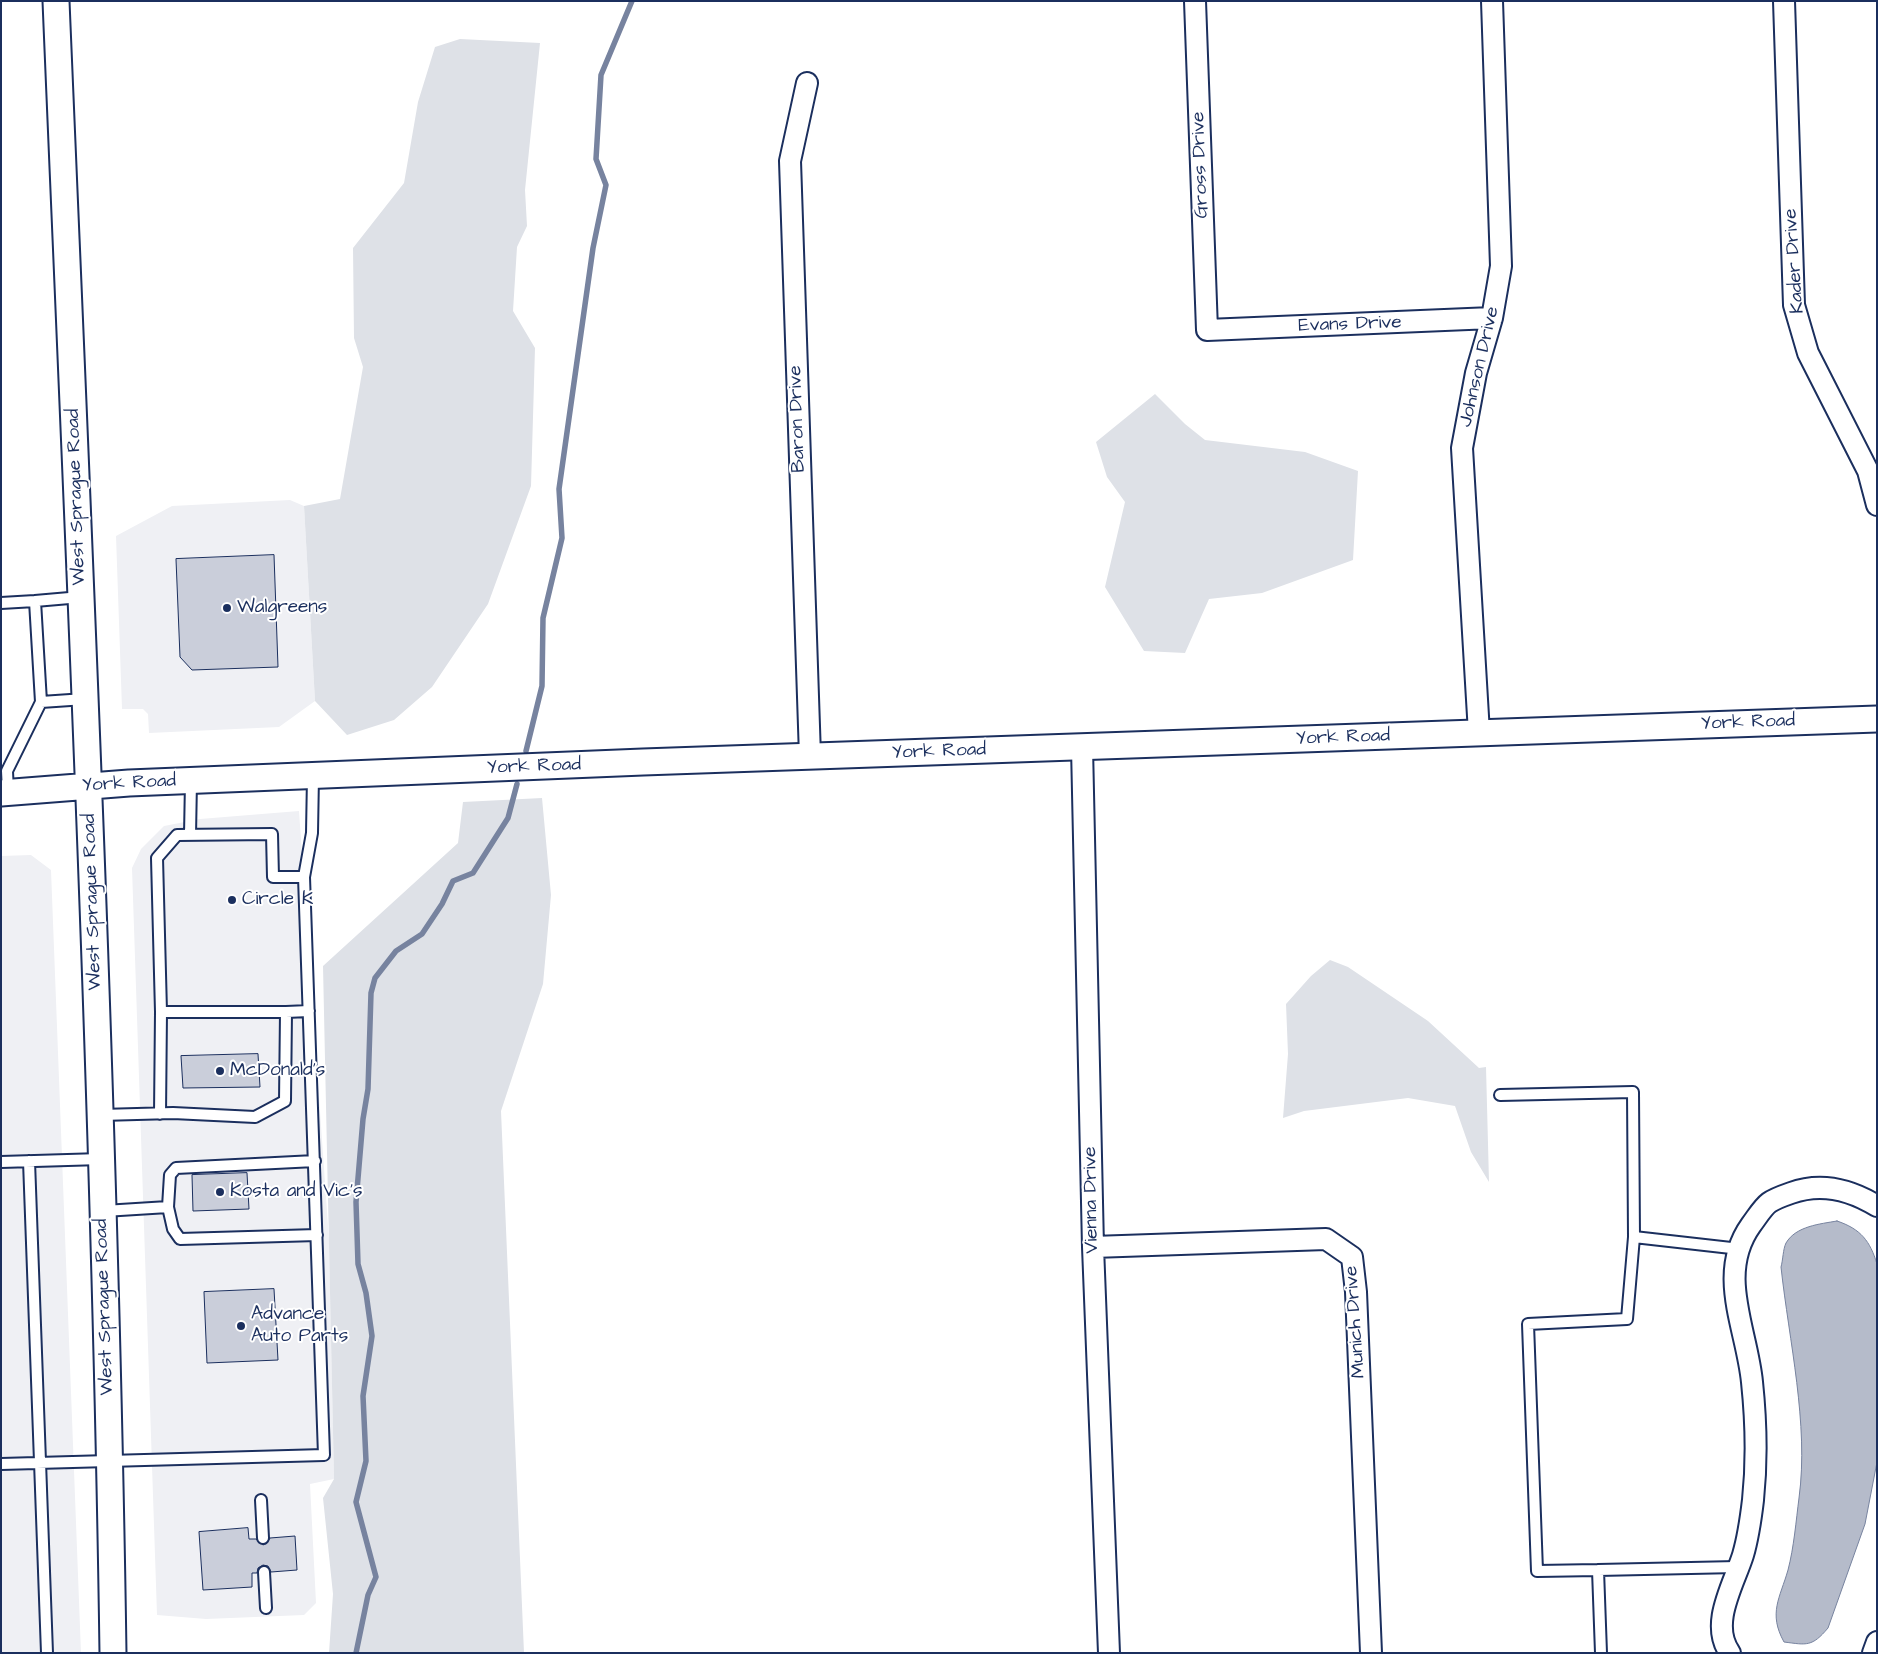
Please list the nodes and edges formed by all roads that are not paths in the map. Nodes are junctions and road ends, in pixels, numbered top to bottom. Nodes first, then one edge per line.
1 (56, 1) edge
2 (1196, 1) edge
3 (1492, 1) edge
4 (1784, 1) edge
5 (806, 83) dead end
6 (1492, 318) junction
7 (1207, 330) joint
8 (1877, 505) edge
9 (81, 597) junction
10 (35, 601) junction
11 (1, 602) edge
12 (85, 699) junction
13 (41, 702) junction
14 (1877, 719) edge
15 (1479, 733) junction
16 (1082, 747) junction
17 (810, 756) junction
18 (313, 776) junction
19 (191, 781) junction
20 (90, 787) junction
21 (5, 793) edge
22 (190, 835) junction
23 (304, 877) junction
24 (309, 1011) junction
25 (161, 1012) junction
26 (286, 1012) junction
27 (1500, 1095) dead end
28 (160, 1114) junction
29 (100, 1115) junction
30 (101, 1159) junction
31 (29, 1161) junction
32 (315, 1161) junction
33 (1, 1162) edge
34 (1877, 1206) edge
35 (168, 1207) junction
36 (103, 1211) junction
37 (317, 1235) junction
38 (1634, 1237) junction
39 (1092, 1247) junction
40 (1740, 1249) junction
41 (110, 1460) junction
42 (40, 1463) junction
43 (1, 1464) edge
44 (261, 1500) dead end
45 (263, 1538) dead end
46 (1737, 1567) junction
47 (1598, 1570) junction
48 (264, 1572) dead end
49 (266, 1608) dead end
50 (1877, 1642) edge
51 (47, 1653) edge
52 (113, 1653) edge
53 (1109, 1653) edge
54 (1371, 1653) edge
55 (1601, 1653) edge
56 (1730, 1653) edge
57 (1872, 1653) edge

1 - 9 street, West Sprague Road
2 - 7 street, Gross Drive
3 - 6 street, Johnson Drive
4 - 8 street, Kader Drive
5 - 17 street, Baron Drive
6 - 7 street, Evans Drive
6 - 15 street, Johnson Drive
9 - 10 lane
9 - 12 street, West Sprague Road
10 - 11 lane
10 - 13 lane
12 - 13 lane
12 - 20 street, West Sprague Road
13 - 21 lane
14 - 15 street, York Road
15 - 16 street, York Road
16 - 17 street, York Road
16 - 39 street, Vienna Drive
17 - 18 street, York Road
18 - 19 street, York Road
18 - 23 lane
19 - 20 street, York Road
19 - 22 lane
20 - 21 street, York Road
20 - 29 street, West Sprague Road
22 - 23 lane
22 - 25 lane
23 - 24 lane
24 - 26 lane
24 - 32 lane
25 - 26 lane
25 - 28 lane
26 - 28 lane
27 - 38 lane
28 - 29 lane
29 - 30 street, West Sprague Road
30 - 31 lane
30 - 36 street, West Sprague Road
31 - 33 lane
31 - 42 lane
32 - 35 lane
32 - 37 lane
34 - 40 street
35 - 36 lane
35 - 37 lane
36 - 41 street, West Sprague Road
37 - 41 lane
38 - 40 lane
38 - 47 lane
39 - 53 street, Vienna Drive
39 - 54 street, Munich Drive
40 - 46 street
41 - 42 lane
41 - 52 street, West Sprague Road
42 - 43 lane
42 - 51 lane
44 - 45 lane
46 - 47 lane
46 - 56 street
47 - 55 lane
48 - 49 lane
50 - 57 street

